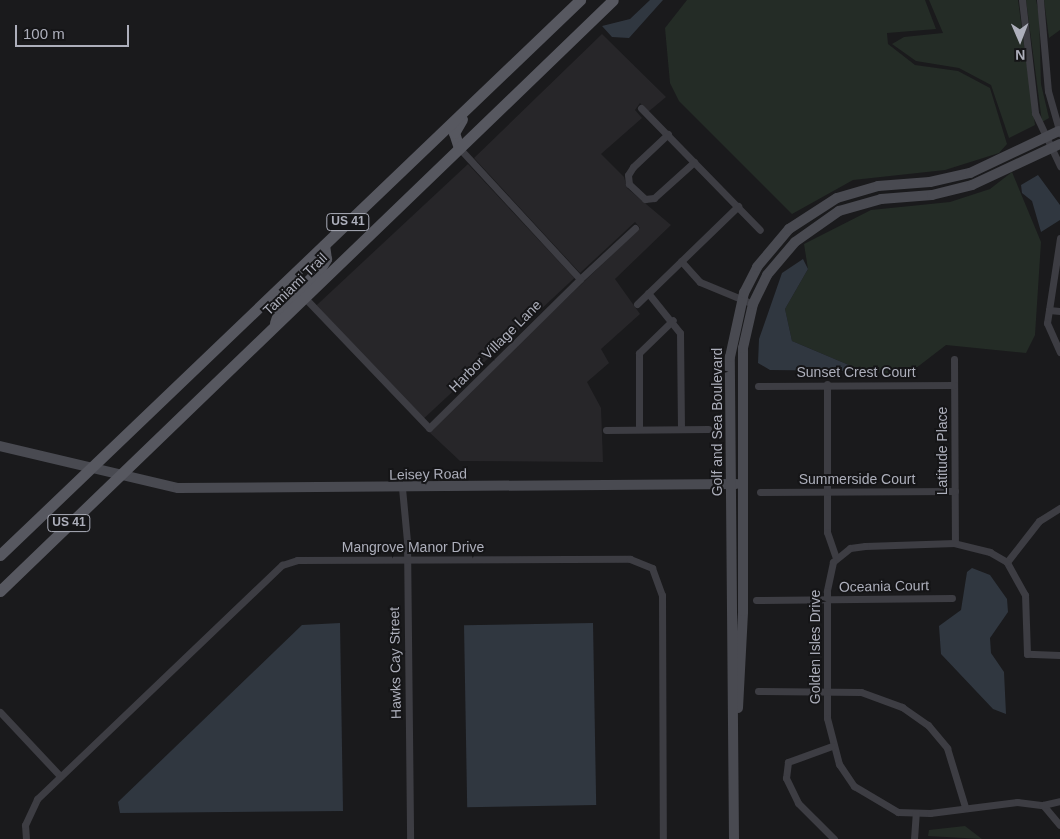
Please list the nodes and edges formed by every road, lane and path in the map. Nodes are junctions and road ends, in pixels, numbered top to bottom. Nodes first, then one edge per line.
1 (580, 0) edge
2 (613, 0) edge
3 (1022, 0) edge
4 (1040, 0) edge
5 (641, 108) dead end
6 (467, 109) junction
7 (1059, 132) edge
8 (668, 134) junction
9 (1044, 138) junction
10 (1060, 144) edge
11 (459, 148) junction
12 (1049, 149) junction
13 (694, 162) junction
14 (1060, 166) edge
15 (738, 206) junction
16 (634, 228) dead end
17 (760, 230) dead end
18 (1060, 238) edge
19 (324, 245) junction
20 (681, 261) junction
21 (580, 279) junction
22 (648, 293) junction
23 (304, 297) junction
24 (742, 299) junction
25 (637, 304) dead end
26 (753, 304) junction
27 (1050, 310) junction
28 (1060, 311) edge
29 (673, 320) junction
30 (275, 324) junction
31 (1060, 352) edge
32 (954, 359) dead end
33 (827, 384) junction
34 (954, 385) junction
35 (758, 386) dead end
36 (681, 429) junction
37 (708, 429) dead end
38 (606, 430) dead end
39 (639, 430) junction
40 (0, 446) edge
41 (88, 469) junction
42 (116, 475) junction
43 (730, 484) junction
44 (742, 484) junction
45 (402, 488) junction
46 (827, 491) junction
47 (955, 491) junction
48 (760, 492) dead end
49 (1060, 508) edge
50 (955, 543) junction
51 (0, 555) edge
52 (836, 558) junction
53 (407, 560) junction
54 (1007, 562) junction
55 (0, 591) edge
56 (952, 598) dead end
57 (827, 599) junction
58 (756, 600) dead end
59 (1060, 655) edge
60 (758, 691) dead end
61 (827, 691) junction
62 (0, 712) edge
63 (733, 743) junction
64 (832, 746) junction
65 (60, 776) junction
66 (1060, 802) edge
67 (1043, 805) junction
68 (965, 806) junction
69 (916, 813) junction
70 (1060, 825) edge
71 (26, 839) edge
72 (410, 839) edge
73 (662, 839) edge
74 (734, 839) edge
75 (834, 839) edge
76 (914, 839) edge

1 - 6 main road, Tamiami Trail / US 41
2 - 11 main road, Tamiami Trail / US 41
3 - 9 street
4 - 7 street
5 - 8 street
6 - 11 main road
6 - 19 main road, Tamiami Trail / US 41
7 - 9 street, Golf and Sea Boulevard
8 - 13 street
8 - 13 street
9 - 12 street
9 - 24 street, Golf and Sea Boulevard
10 - 12 street, Golf and Sea Boulevard
11 - 21 street
11 - 23 main road, Tamiami Trail / US 41
12 - 14 street
12 - 26 street, Golf and Sea Boulevard
13 - 15 street
15 - 17 street
15 - 20 street
16 - 21 street
18 - 27 street
19 - 30 main road
19 - 41 main road, Tamiami Trail / US 41
20 - 22 street
20 - 24 street
21 - 23 street, Harbor Village Lane
22 - 25 street
22 - 29 street
23 - 30 main road, Tamiami Trail / US 41
24 - 26 street
24 - 43 street, Golf and Sea Boulevard
26 - 44 street, Golf and Sea Boulevard
27 - 28 street
27 - 31 street
29 - 36 street
29 - 39 street
30 - 42 main road, Tamiami Trail / US 41
32 - 34 street, Latitude Place
33 - 34 street, Sunset Crest Court
33 - 35 street, Sunset Crest Court
33 - 46 street
34 - 47 street, Latitude Place
36 - 37 street
36 - 39 street
38 - 39 street
40 - 41 street, Leisey Road
41 - 42 street, Leisey Road
41 - 51 main road, Tamiami Trail / US 41
42 - 45 street, Leisey Road
42 - 55 main road, Tamiami Trail / US 41
43 - 44 street, Leisey Road
43 - 45 street, Leisey Road
43 - 63 street, Golf and Sea Boulevard
44 - 63 street, Golf and Sea Boulevard
45 - 53 street, Hawks Cay Street
46 - 47 street, Summerside Court
46 - 48 street, Summerside Court
46 - 52 street
47 - 50 street, Latitude Place
49 - 54 street
50 - 52 street
50 - 54 street
52 - 57 street, Golden Isles Drive
53 - 65 street, Mangrove Manor Drive
53 - 72 street, Hawks Cay Street
53 - 73 street, Mangrove Manor Drive
54 - 59 street
56 - 57 street, Oceania Court
57 - 58 street, Oceania Court
57 - 61 street, Golden Isles Drive
60 - 61 street
61 - 64 street, Golden Isles Drive
61 - 68 street
62 - 65 street
63 - 74 street, Golf and Sea Boulevard
64 - 69 street, Golden Isles Drive
64 - 75 street
65 - 71 street, Mangrove Manor Drive
66 - 67 street, Golden Isles Drive
67 - 68 street, Golden Isles Drive
67 - 70 street
68 - 69 street, Golden Isles Drive
69 - 76 street

